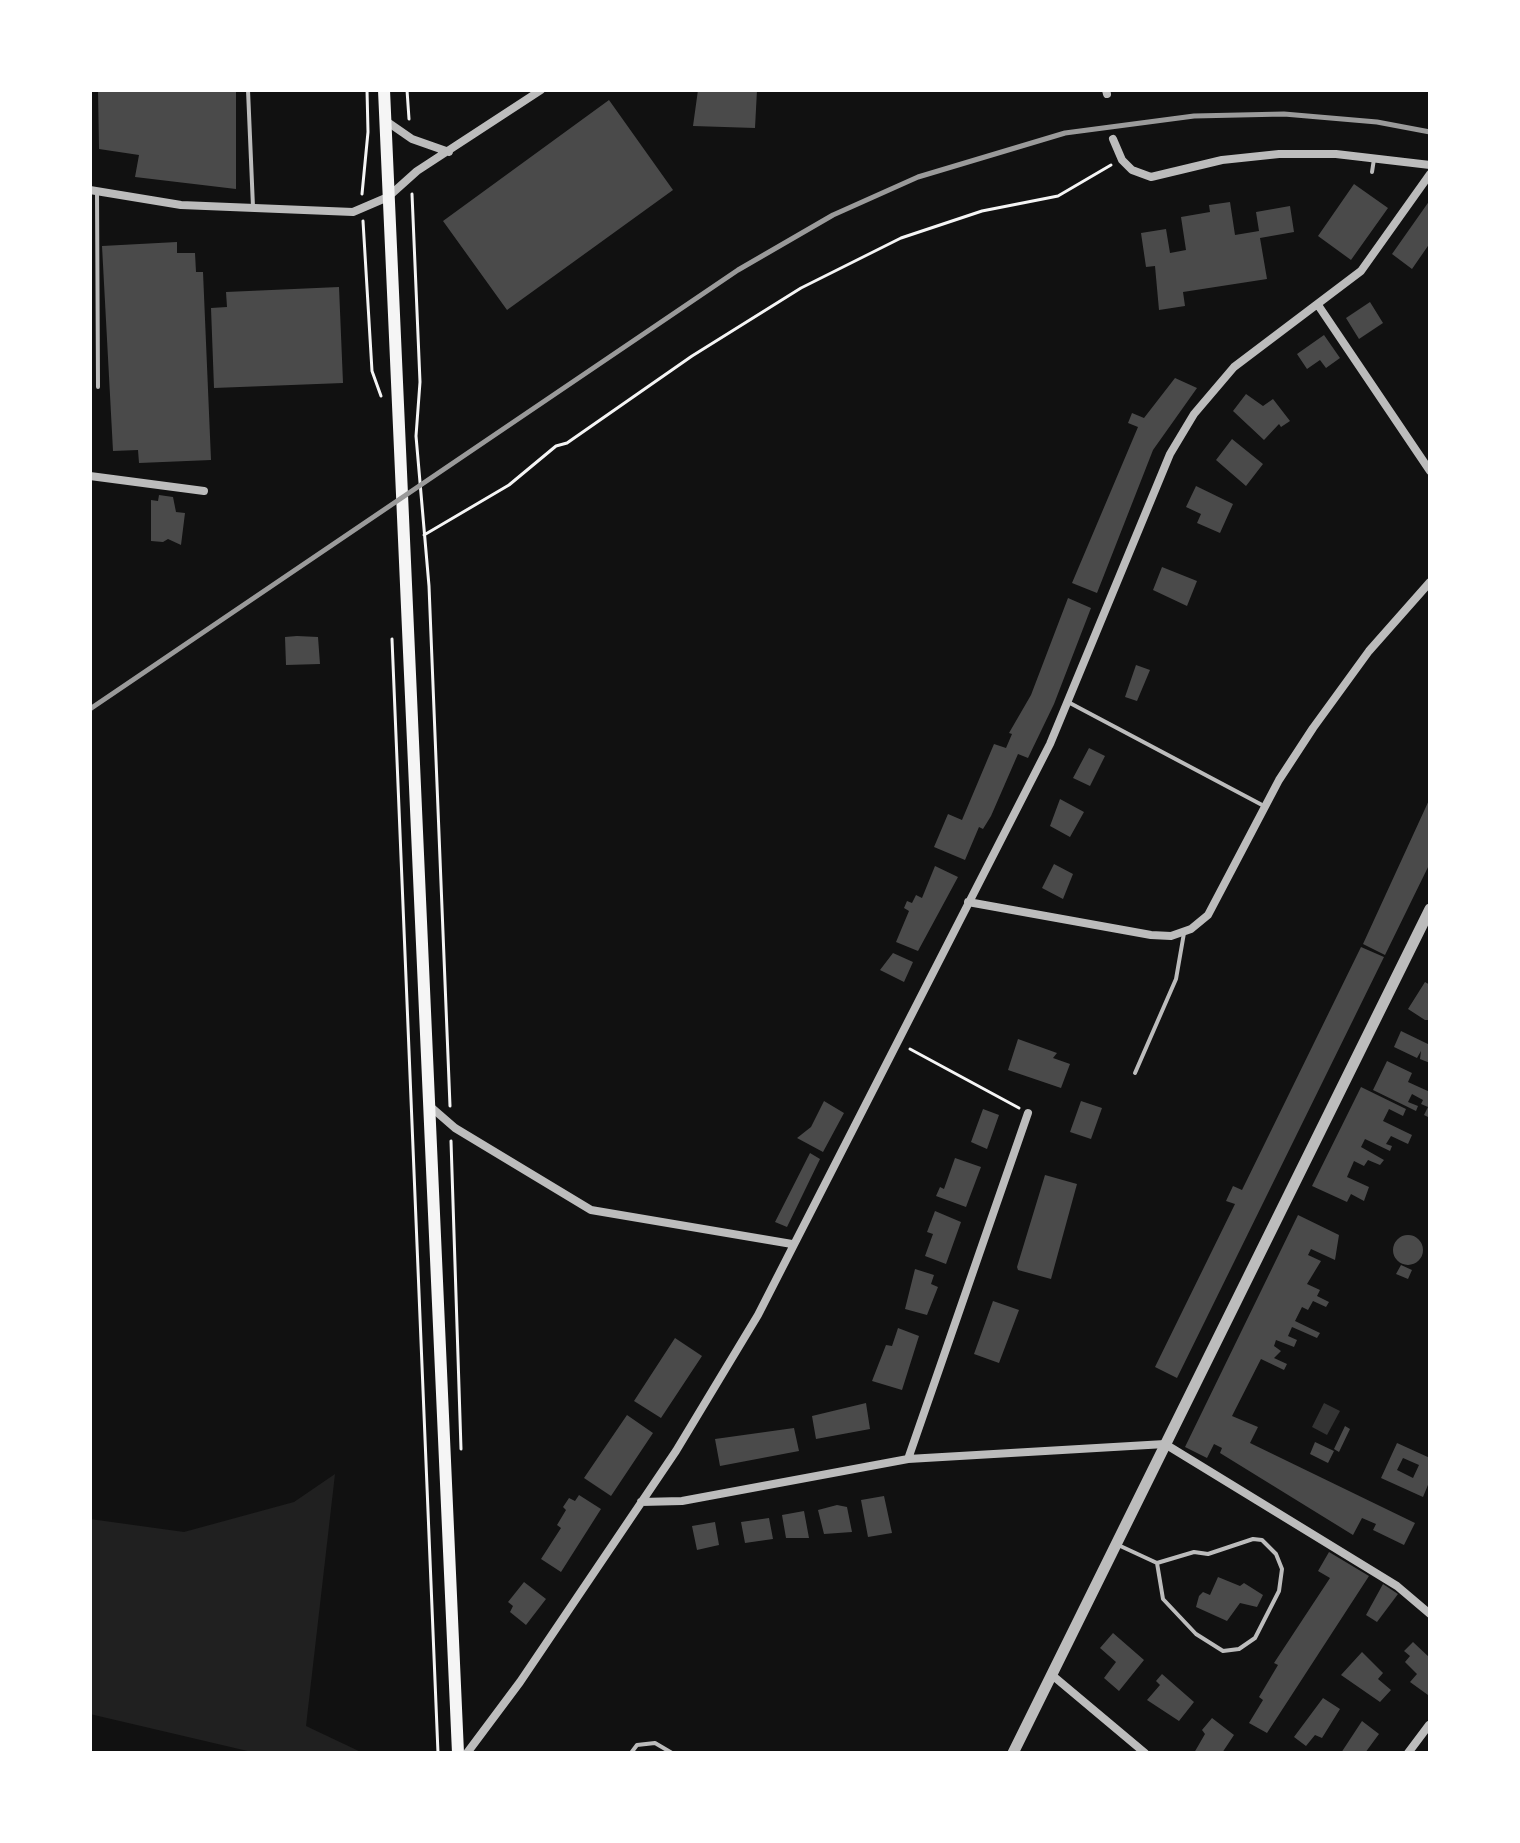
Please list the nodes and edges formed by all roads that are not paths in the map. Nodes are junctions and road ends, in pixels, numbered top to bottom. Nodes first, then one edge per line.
1 (248, 90) edge
2 (384, 90) edge
3 (541, 90) edge
4 (386, 121) junction
5 (1113, 139) dead end
6 (449, 152) junction
7 (1374, 159) junction
8 (1430, 165) edge
9 (1372, 172) dead end
10 (1430, 174) edge
11 (93, 191) edge
12 (388, 197) junction
13 (253, 210) junction
14 (1318, 305) junction
15 (98, 387) dead end
16 (1430, 471) edge
17 (90, 476) edge
18 (204, 491) dead end
19 (1430, 582) edge
20 (1068, 702) junction
21 (1265, 807) junction
22 (968, 902) junction
23 (1430, 909) edge
24 (1184, 932) junction
25 (1135, 1073) dead end
26 (432, 1108) junction
27 (1028, 1113) road end
28 (792, 1244) junction
29 (1165, 1444) junction
30 (908, 1459) junction
31 (641, 1502) junction
32 (1116, 1544) junction
33 (1157, 1563) junction
34 (1430, 1614) edge
35 (1052, 1675) junction
36 (1429, 1725) edge
37 (458, 1753) edge
38 (467, 1753) edge
39 (631, 1753) edge
40 (672, 1753) edge
41 (1013, 1753) edge
42 (1145, 1753) edge
43 (1408, 1753) edge

1 - 13 lane
2 - 4 main road
3 - 6 street
4 - 6 street
4 - 12 main road
5 - 7 street
6 - 12 street
7 - 8 street
7 - 9 lane
10 - 14 street
11 - 13 street
11 - 15 lane
12 - 13 street
12 - 26 main road
14 - 16 street
14 - 20 street
17 - 18 street
19 - 21 street
20 - 21 lane
20 - 22 street
21 - 24 street
22 - 24 street
22 - 28 street
23 - 29 street
24 - 25 lane
26 - 28 street
26 - 37 main road
27 - 30 street
28 - 31 street
29 - 30 street
29 - 32 street
29 - 34 street
30 - 31 street
31 - 38 street
32 - 33 lane
32 - 35 street
33 - 33 lane
35 - 41 street
35 - 42 street
36 - 43 street
39 - 40 lane

